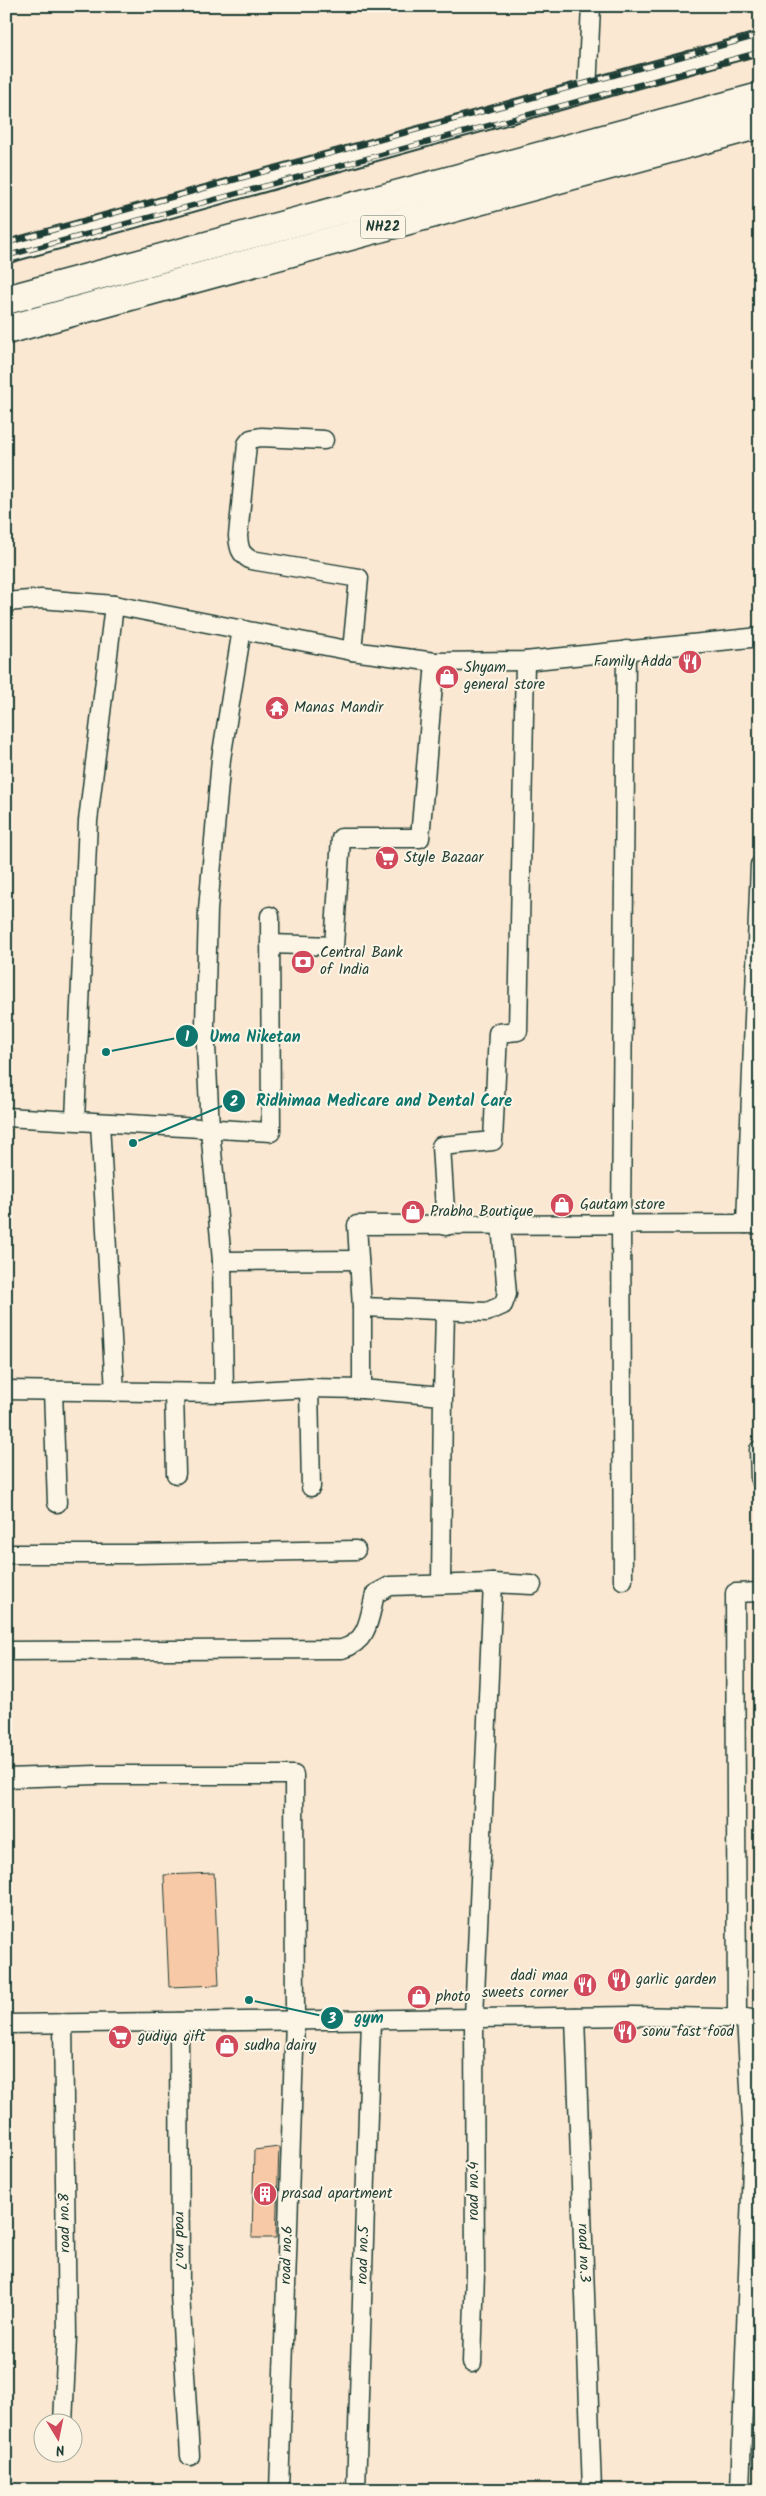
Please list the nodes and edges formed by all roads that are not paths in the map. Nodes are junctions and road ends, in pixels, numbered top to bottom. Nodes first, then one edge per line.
1 (591, 6) edge
2 (760, 43) edge
3 (587, 91) junction
4 (760, 97) edge
5 (760, 124) edge
6 (6, 252) edge
7 (6, 300) edge
8 (6, 330) edge
9 (324, 440) dead end
10 (6, 602) edge
11 (114, 604) junction
12 (242, 629) junction
13 (760, 637) edge
14 (626, 650) junction
15 (352, 651) junction
16 (525, 661) junction
17 (435, 662) junction
18 (760, 865) edge
19 (270, 916) dead end
20 (270, 944) junction
21 (6, 1117) edge
22 (75, 1120) junction
23 (100, 1122) junction
24 (210, 1129) junction
25 (621, 1224) junction
26 (753, 1224) edge
27 (501, 1225) junction
28 (446, 1226) junction
29 (359, 1260) junction
30 (222, 1262) junction
31 (362, 1307) junction
32 (445, 1312) junction
33 (309, 1388) junction
34 (362, 1389) junction
35 (6, 1390) edge
36 (54, 1392) junction
37 (115, 1392) junction
38 (174, 1393) junction
39 (224, 1393) junction
40 (443, 1396) junction
41 (759, 1450) edge
42 (176, 1474) dead end
43 (760, 1479) edge
44 (311, 1487) dead end
45 (57, 1504) dead end
46 (356, 1550) dead end
47 (6, 1554) edge
48 (623, 1580) dead end
49 (493, 1583) junction
50 (441, 1584) junction
51 (532, 1584) dead end
52 (760, 1592) edge
53 (6, 1651) edge
54 (6, 1778) edge
55 (575, 2017) junction
56 (474, 2018) junction
57 (748, 2018) edge
58 (295, 2020) junction
59 (371, 2020) junction
60 (179, 2022) junction
61 (63, 2023) junction
62 (6, 2024) edge
63 (472, 2363) dead end
64 (63, 2414) edge
65 (190, 2456) dead end
66 (279, 2490) edge
67 (356, 2490) edge
68 (592, 2490) edge
69 (740, 2490) edge

1 - 3 street
2 - 3 street
3 - 6 street
4 - 7 highway, NH22
5 - 8 highway, NH22
9 - 15 street
10 - 11 street
11 - 12 street
11 - 22 street
12 - 15 street
12 - 24 street
13 - 14 street
14 - 16 street
14 - 25 street
15 - 17 street
16 - 17 street
16 - 28 street
17 - 20 street
18 - 26 street
19 - 20 street
20 - 24 street
21 - 22 street
22 - 23 street
23 - 24 street
23 - 37 street
24 - 30 street
25 - 26 street
25 - 27 street
25 - 48 street
27 - 28 street
27 - 32 street
28 - 29 street
29 - 30 street
29 - 31 street
30 - 39 street
31 - 32 street
31 - 34 street
32 - 40 street
33 - 34 street
33 - 39 street
33 - 44 street
34 - 40 street
35 - 36 street
36 - 37 street
36 - 45 street
37 - 38 street
38 - 39 street
38 - 42 street
40 - 50 street
41 - 43 street
46 - 47 street
49 - 50 street
49 - 51 street
49 - 56 street, road no.4
50 - 53 street
52 - 57 street
54 - 58 street, road no.6
55 - 56 street
55 - 57 street
55 - 68 street, road no.3
56 - 59 street
56 - 63 street, road no.4
57 - 69 street
58 - 59 street
58 - 60 street
58 - 66 street, road no.6
59 - 67 street, road no.5
60 - 61 street
60 - 65 street, road no.7
61 - 62 street
61 - 64 street, road no.8

